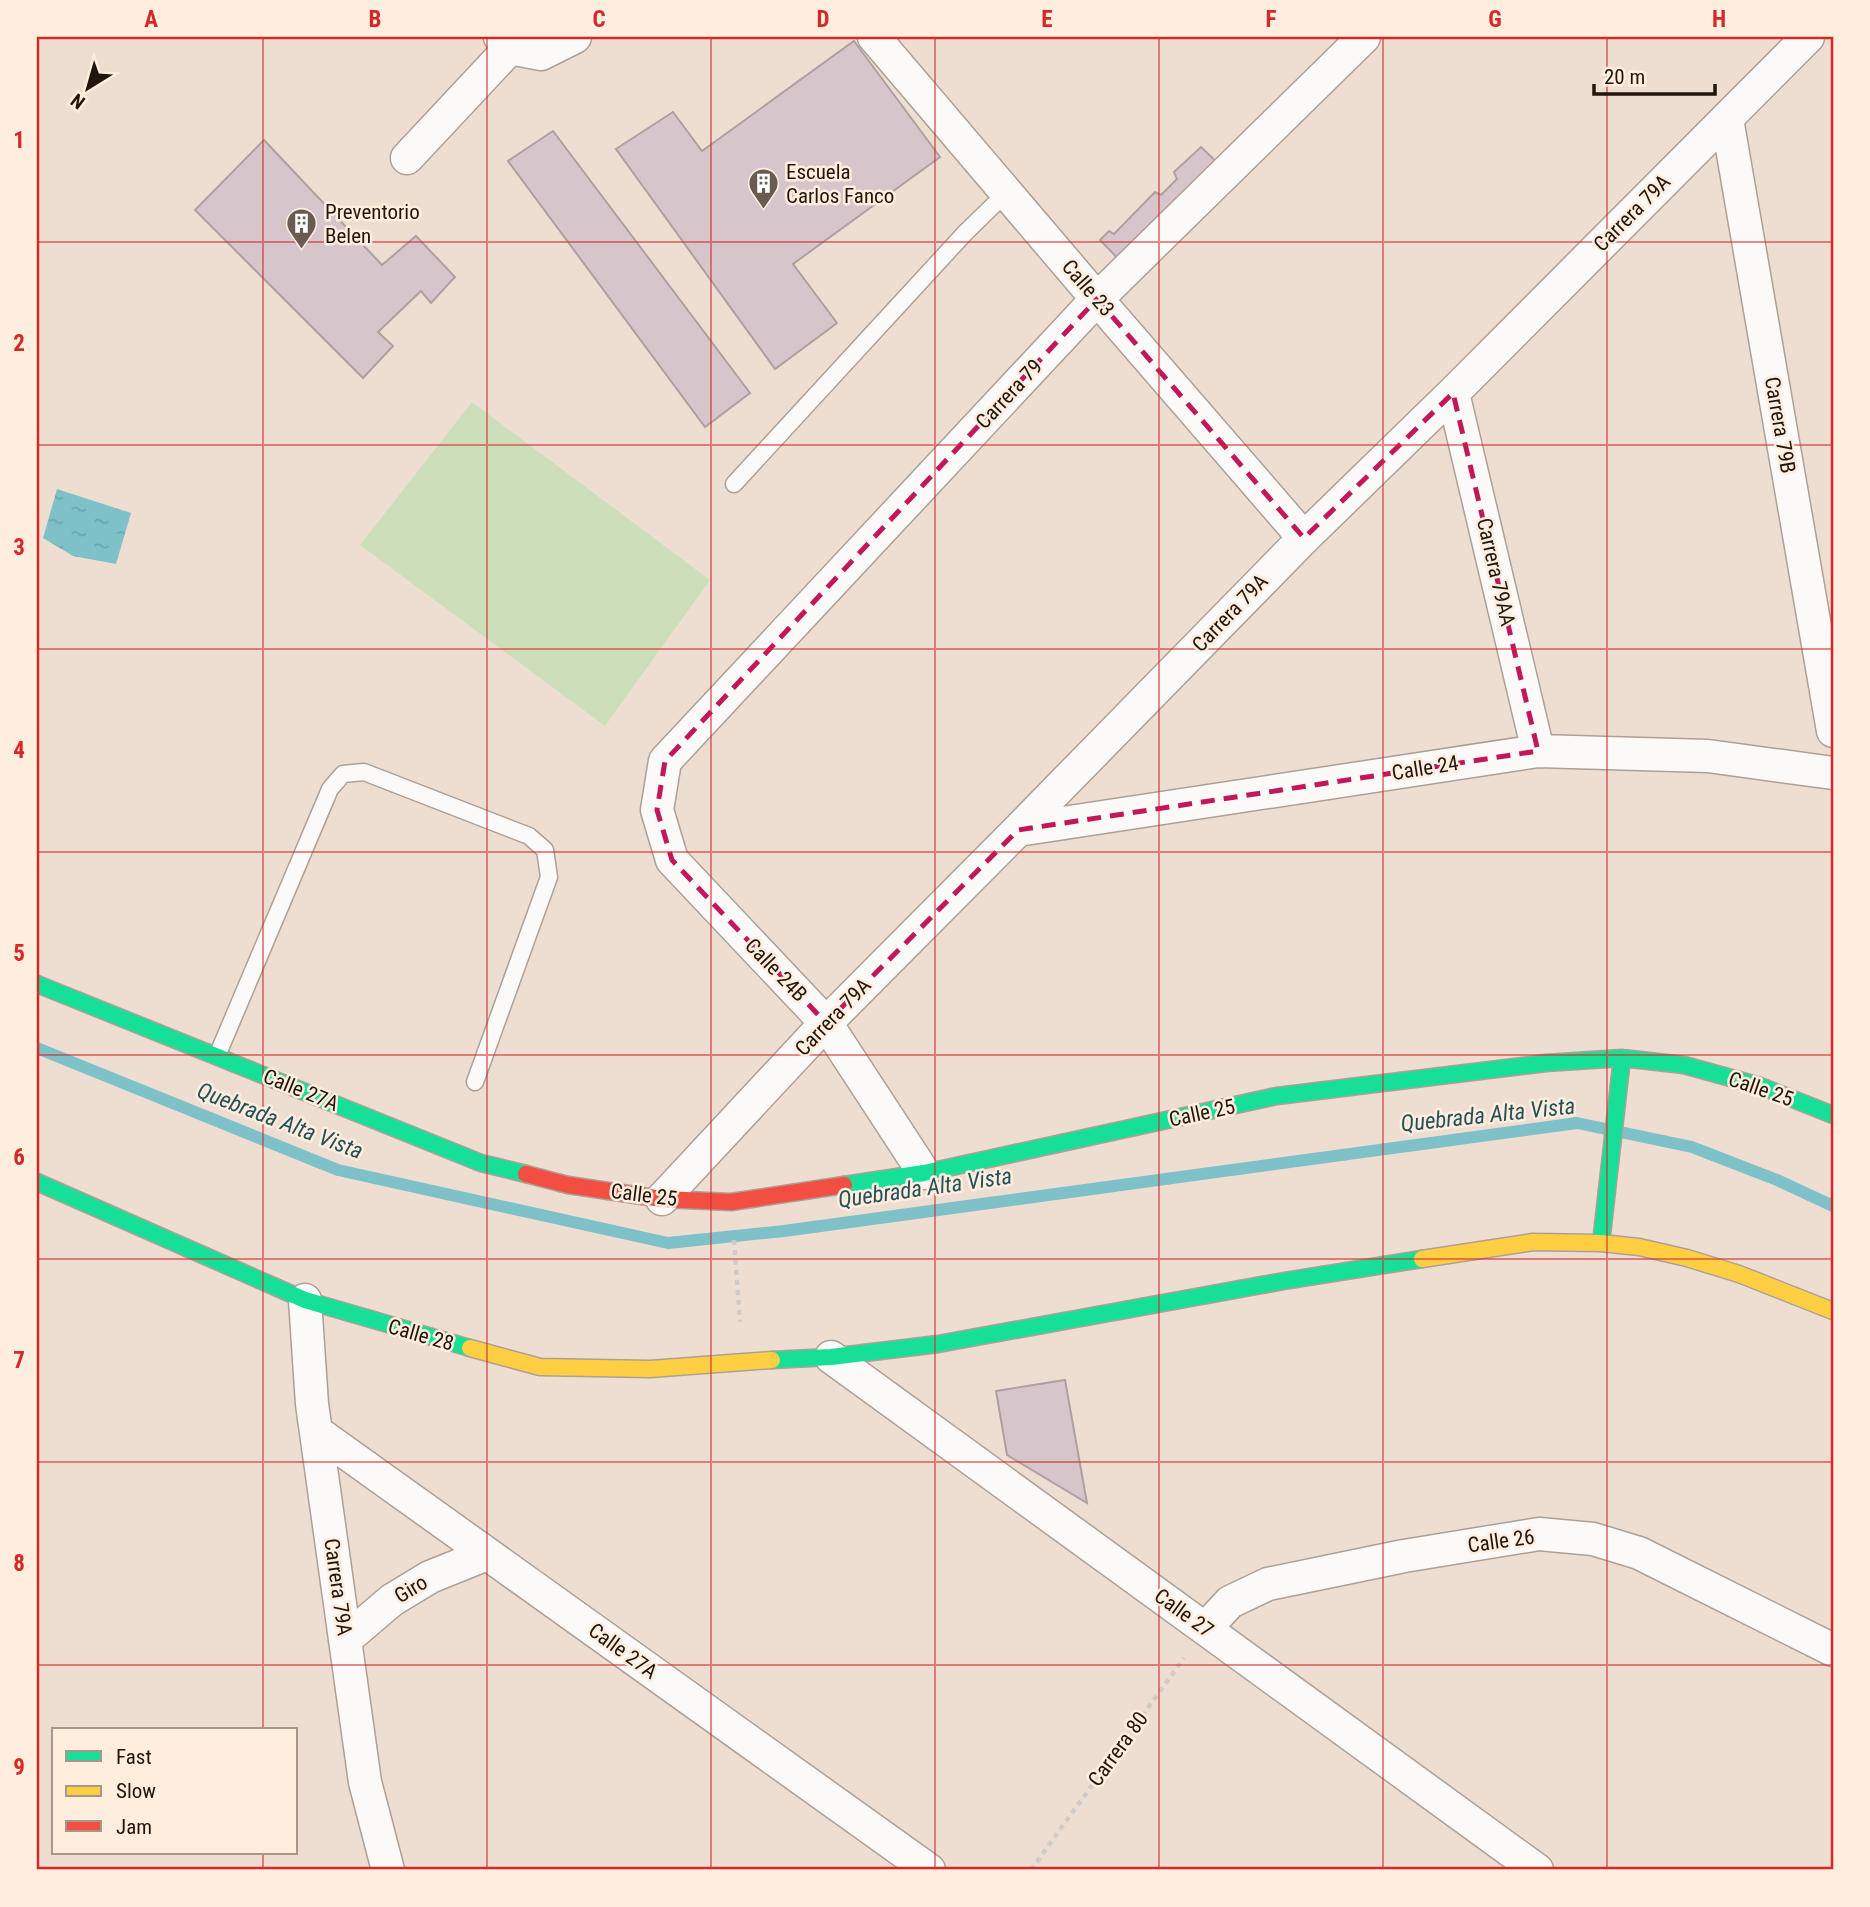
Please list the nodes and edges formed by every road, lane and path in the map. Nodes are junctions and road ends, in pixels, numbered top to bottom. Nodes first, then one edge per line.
1 (575, 37) edge
2 (874, 37) edge
3 (1364, 37) edge
4 (1808, 37) edge
5 (505, 42) edge
6 (1727, 119) junction
7 (407, 158) dead end
8 (1006, 193) junction
9 (1097, 299) junction
10 (1453, 393) junction
11 (734, 484) dead end
12 (1304, 538) junction
13 (1833, 731) edge
14 (1538, 751) junction
15 (665, 761) joint
16 (1833, 773) edge
17 (1018, 830) junction
18 (37, 985) edge
19 (826, 1023) junction
20 (217, 1056) junction
21 (1622, 1058) junction
22 (475, 1082) dead end
23 (1833, 1115) edge
24 (924, 1173) junction
25 (37, 1182) edge
26 (568, 1185) joint
27 (662, 1199) junction
28 (733, 1229) dead end
29 (1601, 1243) junction
30 (305, 1300) junction
31 (738, 1301) dead end
32 (1833, 1311) edge
33 (831, 1357) junction
34 (317, 1432) junction
35 (487, 1553) junction
36 (1205, 1629) junction
37 (345, 1640) junction
38 (1833, 1650) edge
39 (388, 1870) edge
40 (929, 1870) edge
41 (1031, 1870) edge
42 (1537, 1870) edge

1 - 5 street
2 - 8 street, Calle 23
3 - 9 street, Carrera 79
4 - 6 street, Carrera 79A
5 - 7 street
6 - 10 street, Carrera 79A
6 - 13 street, Carrera 79B
8 - 9 street, Calle 23
8 - 11 lane
9 - 12 street, Calle 23
9 - 15 street, Carrera 79
10 - 12 street, Carrera 79A
10 - 14 street, Carrera 79AA
12 - 17 street, Carrera 79A
14 - 16 street, Calle 24
14 - 17 street, Calle 24
15 - 19 street, Calle 24B
17 - 19 street, Carrera 79A
18 - 20 street, Calle 27A
19 - 24 street, Calle 24B
19 - 27 street, Carrera 79A
20 - 22 lane
20 - 26 street, Calle 27A
21 - 23 street, Calle 25
21 - 24 street, Calle 25
21 - 29 street
24 - 27 street, Calle 25
25 - 30 street, Calle 28
26 - 27 street, Calle 25
28 - 31 path
29 - 32 street
29 - 33 street
30 - 33 street, Calle 28
30 - 34 street, Carrera 79A
33 - 36 street, Calle 27
34 - 35 street, Calle 27A
34 - 37 street, Carrera 79A
35 - 37 street, Giro
35 - 40 street, Calle 27A
36 - 38 street, Calle 26
36 - 41 path, Carrera 80
36 - 42 street, Calle 27
37 - 39 street, Carrera 79A

